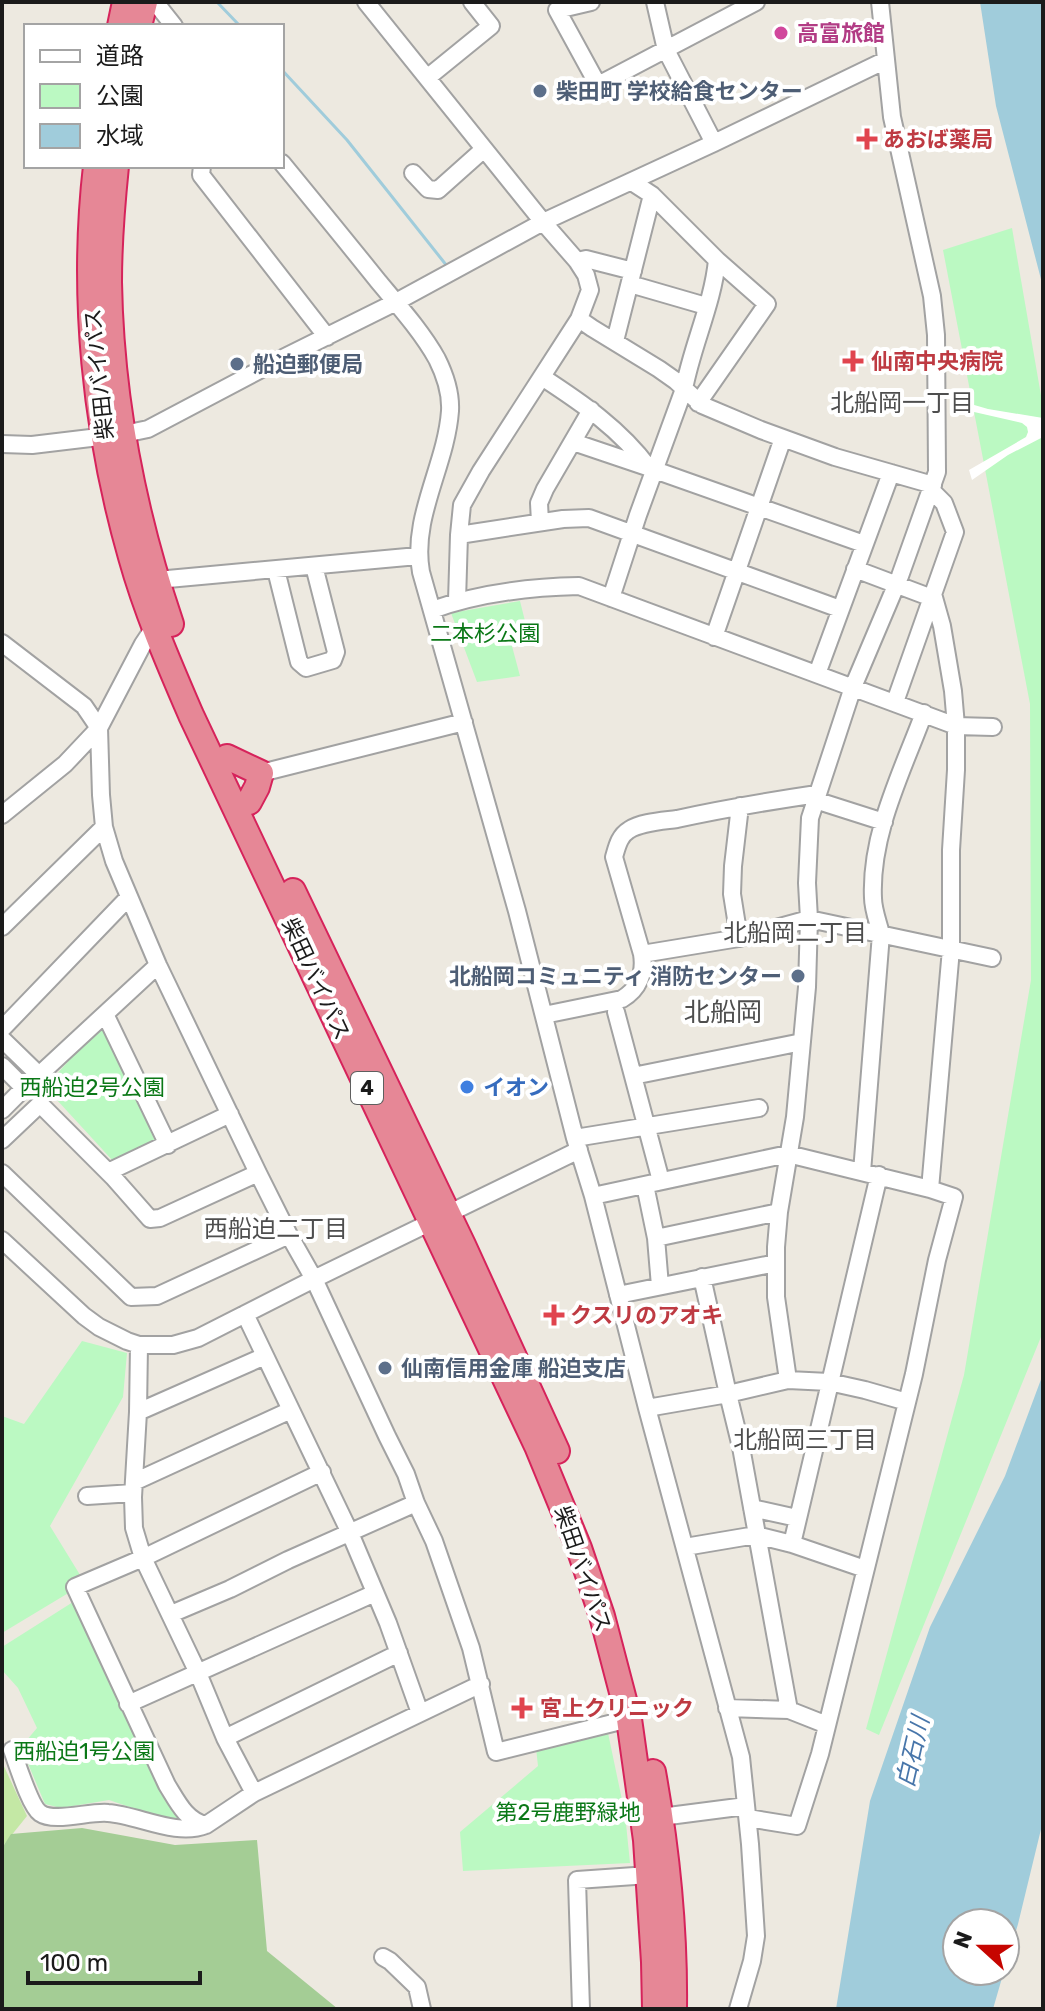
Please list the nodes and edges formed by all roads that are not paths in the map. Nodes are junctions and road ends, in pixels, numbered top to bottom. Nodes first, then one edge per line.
1 (125, 2) edge
2 (145, 2) edge
3 (155, 2) edge
4 (366, 2) edge
5 (472, 2) edge
6 (591, 2) edge
7 (655, 2) edge
8 (756, 2) edge
9 (880, 2) edge
10 (892, 2) edge
11 (120, 24) edge
12 (140, 24) edge
13 (172, 24) edge
14 (883, 33) junction
15 (666, 50) junction
16 (886, 60) junction
17 (427, 78) junction
18 (714, 143) junction
19 (484, 149) junction
20 (284, 165) edge
21 (96, 168) edge
22 (116, 168) edge
23 (202, 168) edge
24 (413, 173) dead end
25 (632, 182) junction
26 (652, 195) junction
27 (543, 222) junction
28 (717, 260) junction
29 (577, 261) junction
30 (632, 278) junction
31 (396, 302) junction
32 (706, 306) junction
33 (579, 319) junction
34 (327, 337) junction
35 (615, 341) junction
36 (542, 377) junction
37 (684, 389) junction
38 (698, 403) junction
39 (591, 410) junction
40 (114, 436) junction
41 (783, 438) junction
42 (573, 442) junction
43 (2, 444) edge
44 (652, 469) junction
45 (891, 473) junction
46 (932, 488) junction
47 (759, 506) junction
48 (540, 522) junction
49 (632, 533) junction
50 (459, 535) junction
51 (864, 544) junction
52 (418, 556) junction
53 (314, 566) junction
54 (855, 569) junction
55 (276, 570) junction
56 (736, 572) junction
57 (157, 580) junction
58 (896, 584) junction
59 (932, 596) junction
60 (611, 598) junction
61 (457, 601) junction
62 (840, 609) junction
63 (432, 610) junction
64 (155, 626) junction
65 (714, 637) junction
66 (4, 649) edge
67 (817, 674) junction
68 (853, 687) junction
69 (895, 702) junction
70 (924, 713) junction
71 (464, 722) junction
72 (956, 726) junction
73 (993, 727) dead end
74 (99, 728) junction
75 (227, 757) junction
76 (261, 773) junction
77 (816, 797) junction
78 (249, 802) junction
79 (740, 806) junction
80 (2, 815) edge
81 (884, 822) junction
82 (104, 827) junction
83 (128, 898) junction
84 (809, 919) junction
85 (2, 927) edge
86 (881, 934) junction
87 (739, 938) junction
88 (951, 949) junction
89 (642, 954) junction
90 (992, 958) dead end
91 (158, 965) junction
92 (616, 1012) dead end
93 (105, 1014) junction
94 (544, 1015) junction
95 (2, 1029) edge
96 (2, 1039) edge
97 (802, 1042) junction
98 (2, 1066) edge
99 (633, 1076) junction
100 (759, 1108) dead end
101 (2, 1110) edge
102 (230, 1114) junction
103 (646, 1125) junction
104 (2, 1140) edge
105 (577, 1144) junction
106 (168, 1145) junction
107 (788, 1154) junction
108 (108, 1172) junction
109 (862, 1172) junction
110 (2, 1173) edge
111 (258, 1173) junction
112 (879, 1175) junction
113 (653, 1183) junction
114 (930, 1189) junction
115 (593, 1196) junction
116 (779, 1212) junction
117 (440, 1218) junction
118 (289, 1235) junction
119 (656, 1238) junction
120 (2, 1240) edge
121 (776, 1263) junction
122 (702, 1277) junction
123 (314, 1279) junction
124 (660, 1286) junction
125 (618, 1295) junction
126 (245, 1314) junction
127 (139, 1345) junction
128 (265, 1356) junction
129 (788, 1380) junction
130 (829, 1382) junction
131 (728, 1394) junction
132 (907, 1402) junction
133 (647, 1408) junction
134 (291, 1410) junction
135 (138, 1412) junction
136 (322, 1472) junction
137 (133, 1488) junction
138 (87, 1496) dead end
139 (416, 1503) junction
140 (752, 1508) junction
141 (797, 1518) junction
142 (350, 1533) junction
143 (756, 1535) junction
144 (792, 1544) junction
145 (685, 1547) junction
146 (143, 1558) junction
147 (865, 1569) junction
148 (375, 1593) junction
149 (171, 1614) junction
150 (399, 1653) junction
151 (198, 1673) junction
152 (481, 1684) junction
153 (128, 1704) junction
154 (727, 1708) junction
155 (789, 1710) junction
156 (420, 1713) junction
157 (629, 1719) junction
158 (827, 1725) junction
159 (225, 1738) junction
160 (12, 1750) dead end
161 (254, 1793) junction
162 (747, 1812) junction
163 (661, 1817) junction
164 (206, 1825) junction
165 (649, 1875) junction
166 (383, 1957) dead end
167 (422, 2009) edge
168 (581, 2009) edge
169 (655, 2009) edge
170 (674, 2009) edge
171 (738, 2009) edge

1 - 11 highway
2 - 12 highway
3 - 13 street
4 - 17 street
5 - 17 street
6 - 15 street
7 - 15 street
8 - 15 street
9 - 14 street
10 - 14 street
14 - 16 street
15 - 18 street
16 - 18 street
16 - 46 street
17 - 19 street
18 - 25 street
19 - 24 street
19 - 27 street
20 - 31 street
21 - 40 highway, 柴田バイパス / 4
22 - 40 highway, 柴田バイパス / 4
23 - 34 street
25 - 26 street
25 - 27 street
26 - 28 street
26 - 30 street
27 - 29 street
27 - 31 street
28 - 32 street
28 - 38 street
29 - 30 street
29 - 33 street
30 - 32 street
30 - 35 street
31 - 34 street
31 - 52 street
32 - 37 street
33 - 35 street
33 - 36 street
34 - 40 street
35 - 37 street
36 - 39 street
36 - 50 street
37 - 38 street
37 - 44 street
38 - 41 street
39 - 42 street
39 - 44 street
40 - 43 street
40 - 57 highway, 柴田バイパス / 4
40 - 64 highway, 柴田バイパス / 4
41 - 45 street
41 - 47 street
42 - 44 street
42 - 48 street
44 - 47 street
44 - 49 street
45 - 46 street
45 - 51 street
46 - 58 street
46 - 59 street
47 - 51 street
47 - 56 street
48 - 49 street
48 - 50 street
49 - 56 street
49 - 60 street
50 - 61 street
51 - 54 street
52 - 53 street
52 - 63 street
53 - 55 street
53 - 55 street
54 - 58 street
54 - 62 street
55 - 57 street
56 - 62 street
56 - 65 street
57 - 75 highway, 柴田バイパス / 4
58 - 59 street
58 - 68 street
59 - 69 street
59 - 72 street
60 - 61 street
60 - 65 street
61 - 63 street
62 - 67 street
63 - 71 street
64 - 74 street
64 - 117 highway, 柴田バイパス / 4
65 - 67 street
66 - 74 street
67 - 68 street
68 - 69 street
68 - 77 street
69 - 70 street
70 - 72 street
70 - 81 street
71 - 76 street
71 - 94 street
72 - 73 street
72 - 88 street
74 - 80 street
74 - 82 street
75 - 76 highway
75 - 78 highway, 柴田バイパス / 4
76 - 78 highway
77 - 79 street
77 - 81 street
77 - 84 street
78 - 117 highway, 柴田バイパス / 4
79 - 87 street
79 - 89 street
81 - 86 street
82 - 83 street
82 - 85 street
83 - 91 street
83 - 95 street
84 - 86 street
84 - 87 street
84 - 97 street
86 - 88 street
86 - 109 street
87 - 89 street
88 - 90 street
88 - 114 street
89 - 94 street
91 - 93 street
91 - 102 street
92 - 99 street
93 - 96 street
93 - 106 street
94 - 105 street
97 - 99 street
97 - 107 street
98 - 101 street
99 - 103 street
100 - 103 street
102 - 106 street
102 - 111 street
103 - 105 street
103 - 113 street
104 - 108 street
105 - 115 street
105 - 117 street
106 - 108 street
107 - 109 street
107 - 113 street
107 - 116 street
108 - 111 street
109 - 112 street
110 - 118 street
111 - 118 street
112 - 114 street
112 - 130 street
113 - 115 street
113 - 119 street
114 - 132 street
115 - 125 street
116 - 119 street
116 - 121 street
117 - 123 street
117 - 157 highway, 柴田バイパス / 4
117 - 163 highway, 柴田バイパス / 4
118 - 123 street
119 - 124 street
120 - 127 street
121 - 122 street
121 - 129 street
122 - 124 street
122 - 131 street
123 - 126 street
123 - 139 street
124 - 125 street
125 - 133 street
126 - 127 street
126 - 128 street
127 - 135 street
128 - 134 street
128 - 135 street
129 - 130 street
129 - 131 street
130 - 132 street
130 - 141 street
131 - 133 street
131 - 140 street
132 - 147 street
133 - 145 street
134 - 136 street
134 - 137 street
135 - 137 street
136 - 142 street
136 - 146 street
137 - 138 street
137 - 146 street
139 - 142 street
139 - 152 street
140 - 141 street
140 - 143 street
141 - 144 street
142 - 148 street
142 - 149 street
143 - 144 street
143 - 145 street
143 - 155 street
144 - 147 street
145 - 154 street
146 - 149 street
146 - 153 street
147 - 158 street
148 - 150 street
148 - 151 street
149 - 151 street
150 - 156 street
150 - 159 street
151 - 153 street
151 - 159 street
152 - 156 street
152 - 157 street
153 - 164 street
154 - 155 street
154 - 162 street
155 - 158 street
156 - 161 street
157 - 165 highway, 柴田バイパス / 4
158 - 162 street
159 - 161 street
160 - 164 street
161 - 164 street
162 - 163 street
162 - 171 street
163 - 170 highway, 柴田バイパス / 4
165 - 168 street
165 - 169 highway, 柴田バイパス / 4
166 - 167 street

